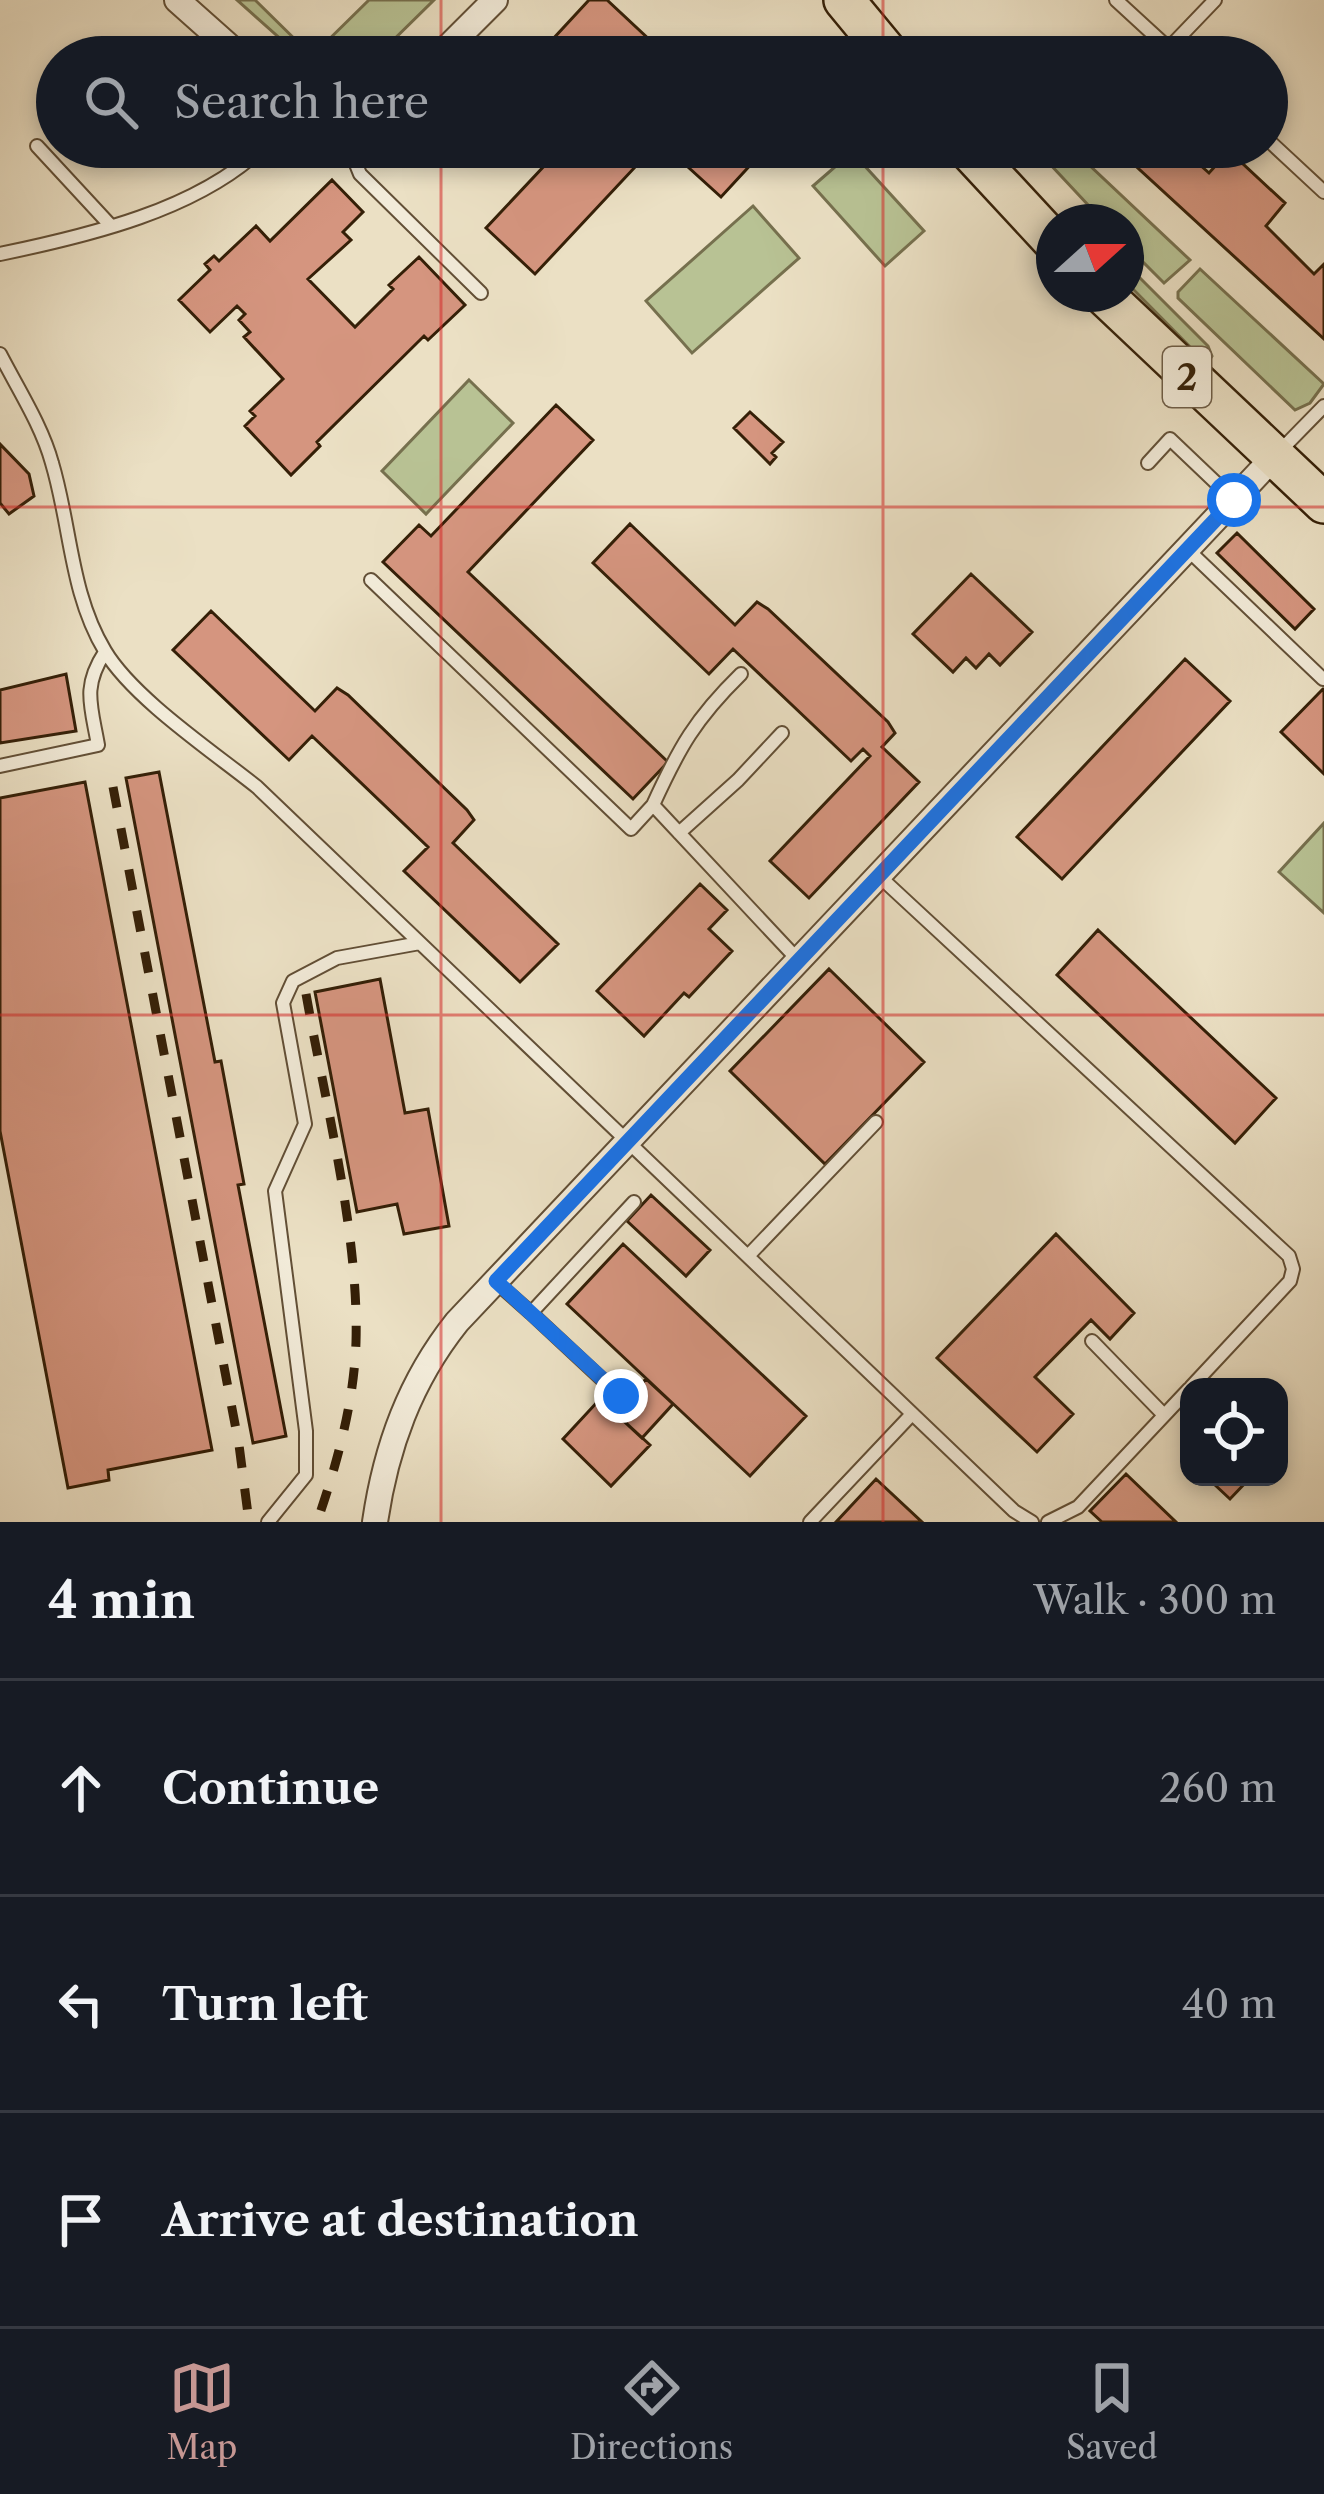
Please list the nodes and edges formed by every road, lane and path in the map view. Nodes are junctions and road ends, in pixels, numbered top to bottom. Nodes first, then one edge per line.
1 (177, 0) edge
2 (494, 0) edge
3 (819, 0) edge
4 (844, 0) edge
5 (1116, 0) edge
6 (1215, 0) edge
7 (217, 36) edge
8 (458, 36) edge
9 (867, 36) edge
10 (873, 36) edge
11 (1155, 36) edge
12 (1187, 36) edge
13 (1288, 159) edge
14 (58, 168) edge
15 (238, 168) edge
16 (358, 168) edge
17 (985, 168) edge
18 (1324, 192) edge
19 (1036, 223) edge
20 (112, 226) junction
21 (0, 254) edge
22 (481, 293) dead end
23 (1122, 312) edge
24 (2, 363) edge
25 (1324, 406) edge
26 (1274, 457) junction
27 (1148, 463) dead end
28 (1234, 500) junction
29 (1324, 503) edge
30 (1187, 549) junction
31 (371, 580) dead end
32 (105, 652) junction
33 (741, 674) dead end
34 (1323, 679) edge
35 (782, 733) dead end
36 (0, 766) edge
37 (653, 806) junction
38 (679, 833) junction
39 (879, 876) junction
40 (420, 943) junction
41 (799, 961) junction
42 (876, 1122) dead end
43 (628, 1142) junction
44 (634, 1202) dead end
45 (748, 1256) junction
46 (496, 1281) junction
47 (531, 1313) junction
48 (1092, 1341) dead end
49 (1199, 1378) edge
50 (621, 1396) dead end
51 (1180, 1399) edge
52 (912, 1414) junction
53 (1165, 1415) junction
54 (268, 1522) edge
55 (375, 1522) edge
56 (810, 1522) edge
57 (1032, 1522) edge
58 (1048, 1522) edge

1 - 7 street
2 - 8 street
3 - 9 street
4 - 10 main road
5 - 11 lane
6 - 12 lane
13 - 18 lane
14 - 20 lane
15 - 20 lane
16 - 22 lane
17 - 19 main road
20 - 21 lane
23 - 26 main road, 2
24 - 32 lane
25 - 26 lane
26 - 28 street
26 - 29 main road, 2
27 - 28 lane
28 - 30 street
30 - 34 lane
30 - 39 street
31 - 37 lane
32 - 36 lane
32 - 40 lane
33 - 37 lane
35 - 38 lane
37 - 38 lane
38 - 41 lane
39 - 41 street
39 - 49 lane
40 - 43 lane
40 - 54 lane
41 - 43 street
42 - 45 lane
43 - 45 lane
43 - 46 street
44 - 47 lane
45 - 52 lane
46 - 47 lane
46 - 55 street
47 - 50 lane
48 - 53 lane
51 - 53 lane
52 - 56 lane
52 - 57 lane
53 - 58 lane

